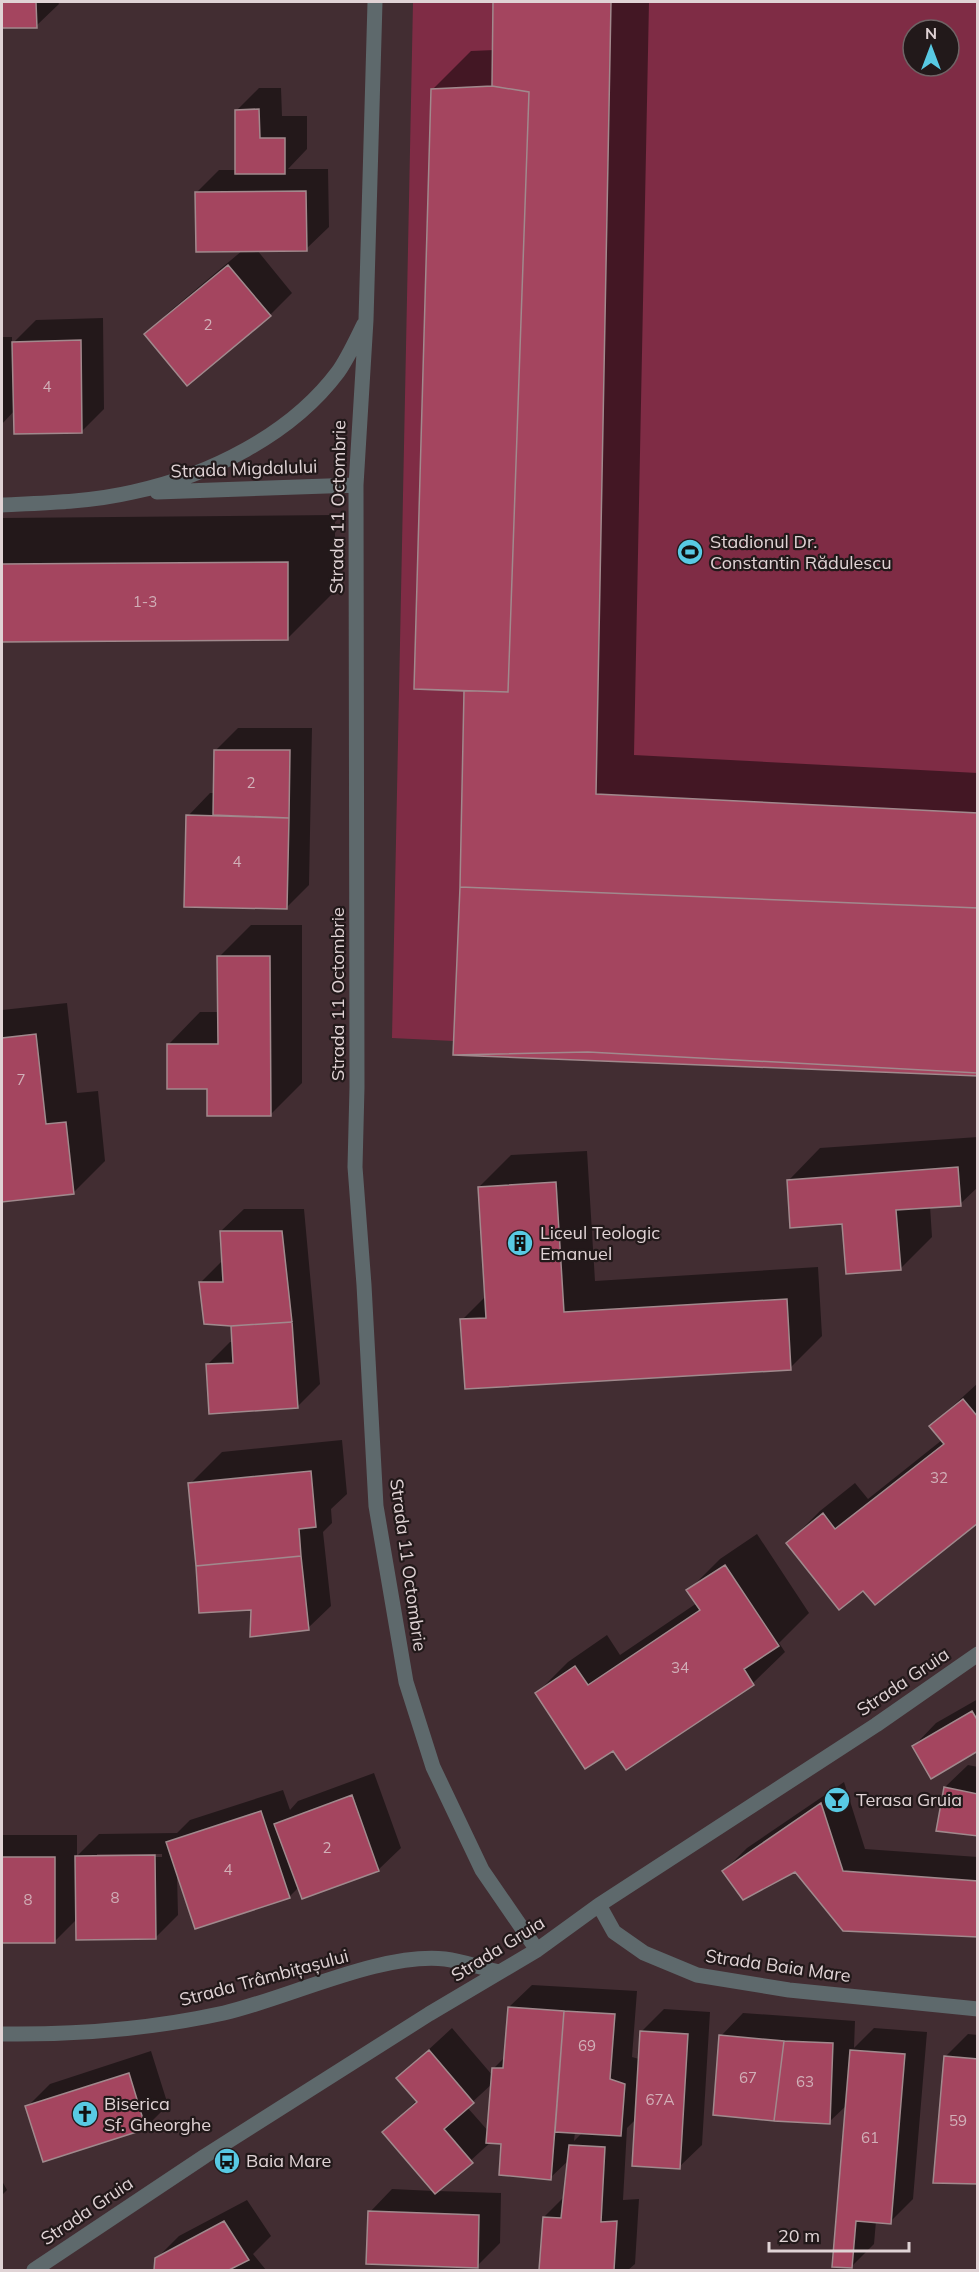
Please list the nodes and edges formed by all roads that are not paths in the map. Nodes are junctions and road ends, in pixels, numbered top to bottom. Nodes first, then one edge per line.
1 (375, 2) edge
2 (366, 320) junction
3 (356, 485) junction
4 (133, 492) junction
5 (2, 505) edge
6 (978, 1654) edge
7 (599, 1905) junction
8 (537, 1950) junction
9 (499, 1972) junction
10 (978, 2009) edge
11 (2, 2034) edge
12 (34, 2271) edge

1 - 2 street, Strada 11 Octombrie
2 - 3 street, Strada 11 Octombrie
2 - 4 street, Strada Migdalului
3 - 4 street, Strada Migdalului
3 - 8 street, Strada 11 Octombrie
4 - 5 street, Strada Migdalului
6 - 7 street, Strada Gruia
7 - 8 street, Strada Gruia
7 - 10 street, Strada Baia Mare
8 - 9 street, Strada Gruia
9 - 11 street, Strada Trâmbițașului
9 - 12 street, Strada Gruia

